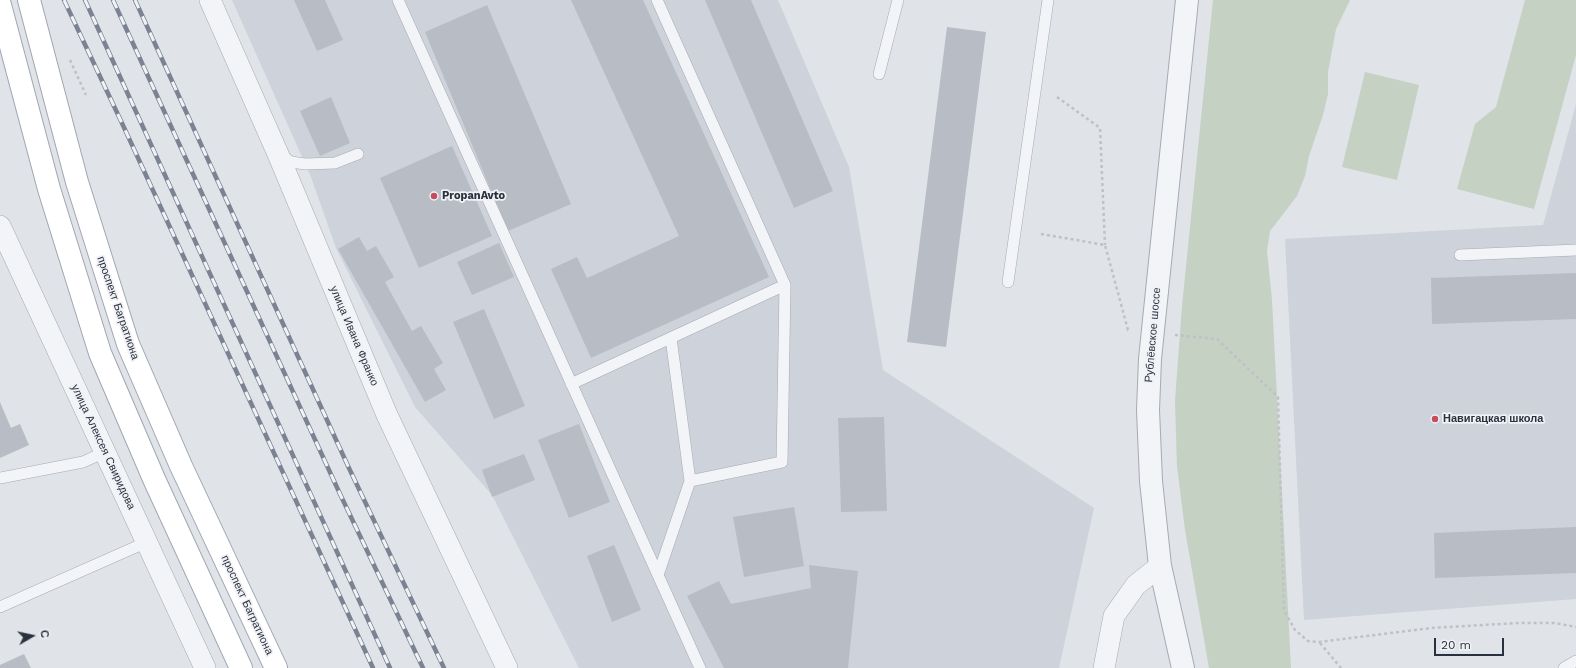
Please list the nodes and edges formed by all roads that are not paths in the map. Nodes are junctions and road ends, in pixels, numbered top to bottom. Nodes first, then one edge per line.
1 (29, 0) edge
2 (210, 0) edge
3 (398, 0) edge
4 (657, 0) edge
5 (898, 0) edge
6 (1048, 0) edge
7 (1188, 0) edge
8 (0, 5) edge
9 (879, 74) dead end
10 (278, 154) junction
11 (358, 154) dead end
12 (0, 226) edge
13 (1576, 250) edge
14 (1460, 255) dead end
15 (1008, 282) dead end
16 (785, 285) junction
17 (671, 338) junction
18 (571, 384) junction
19 (105, 452) junction
20 (0, 478) edge
21 (690, 481) junction
22 (147, 542) junction
23 (1160, 566) junction
24 (658, 575) junction
25 (0, 607) edge
26 (1576, 660) edge
27 (206, 668) edge
28 (241, 668) edge
29 (276, 668) edge
30 (507, 668) edge
31 (700, 668) edge
32 (1104, 668) edge
33 (1183, 668) edge
34 (1564, 668) edge

1 - 29 main road, проспект Багратиона
2 - 10 street, улица Ивана Франко
3 - 18 lane
4 - 16 lane
5 - 9 lane
6 - 15 lane
7 - 23 street, Рублёвское шоссе
8 - 28 main road
10 - 11 lane
10 - 30 street, улица Ивана Франко
12 - 19 street, улица Алексея Свиридова
13 - 14 lane
16 - 17 lane
16 - 21 lane
17 - 18 lane
17 - 21 lane
18 - 24 lane
19 - 20 lane
19 - 22 street, улица Алексея Свиридова
21 - 24 lane
22 - 25 lane
22 - 27 street, улица Алексея Свиридова
23 - 32 street
23 - 33 street, Рублёвское шоссе
24 - 31 lane
26 - 34 lane

